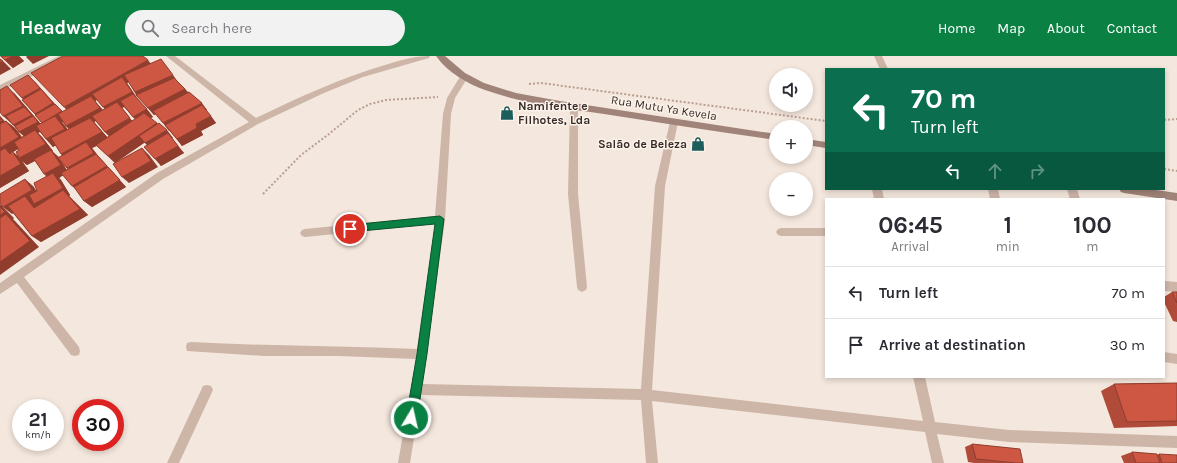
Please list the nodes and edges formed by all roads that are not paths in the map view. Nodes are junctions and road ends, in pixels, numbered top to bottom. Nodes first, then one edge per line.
1 (66, 56) edge
2 (170, 56) edge
3 (426, 56) edge
4 (440, 56) edge
5 (878, 56) edge
6 (884, 68) edge
7 (464, 77) junction
8 (0, 89) edge
9 (574, 107) junction
10 (255, 122) junction
11 (674, 122) junction
12 (769, 136) edge
13 (813, 143) edge
14 (825, 145) edge
15 (1131, 190) edge
16 (1177, 197) edge
17 (440, 219) junction
18 (781, 232) dead end
19 (825, 232) edge
20 (305, 233) dead end
21 (18, 277) junction
22 (1165, 286) edge
23 (582, 287) dead end
24 (1177, 287) edge
25 (0, 289) edge
26 (191, 347) dead end
27 (75, 351) dead end
28 (422, 354) junction
29 (1165, 357) edge
30 (1177, 358) edge
31 (919, 378) edge
32 (416, 389) junction
33 (207, 390) dead end
34 (646, 395) junction
35 (930, 426) junction
36 (1177, 442) edge
37 (172, 463) edge
38 (404, 463) edge
39 (652, 463) edge
40 (938, 463) edge

1 - 8 street
2 - 10 street
3 - 10 street
4 - 7 main road, Rua Mutu Ya Kevela
5 - 6 street
7 - 9 main road, Rua Mutu Ya Kevela
7 - 17 street
9 - 11 main road, Rua Mutu Ya Kevela
9 - 23 street
10 - 21 street
11 - 12 main road, Rua Mutu Ya Kevela
11 - 34 street
13 - 14 main road
15 - 16 main road
17 - 20 street
17 - 28 street
18 - 19 street
21 - 25 street
21 - 27 street
22 - 24 street
26 - 28 street
28 - 32 street
29 - 30 street
31 - 35 street
32 - 34 street
32 - 38 street
33 - 37 street
34 - 35 street
34 - 39 street
35 - 36 street
35 - 40 street

